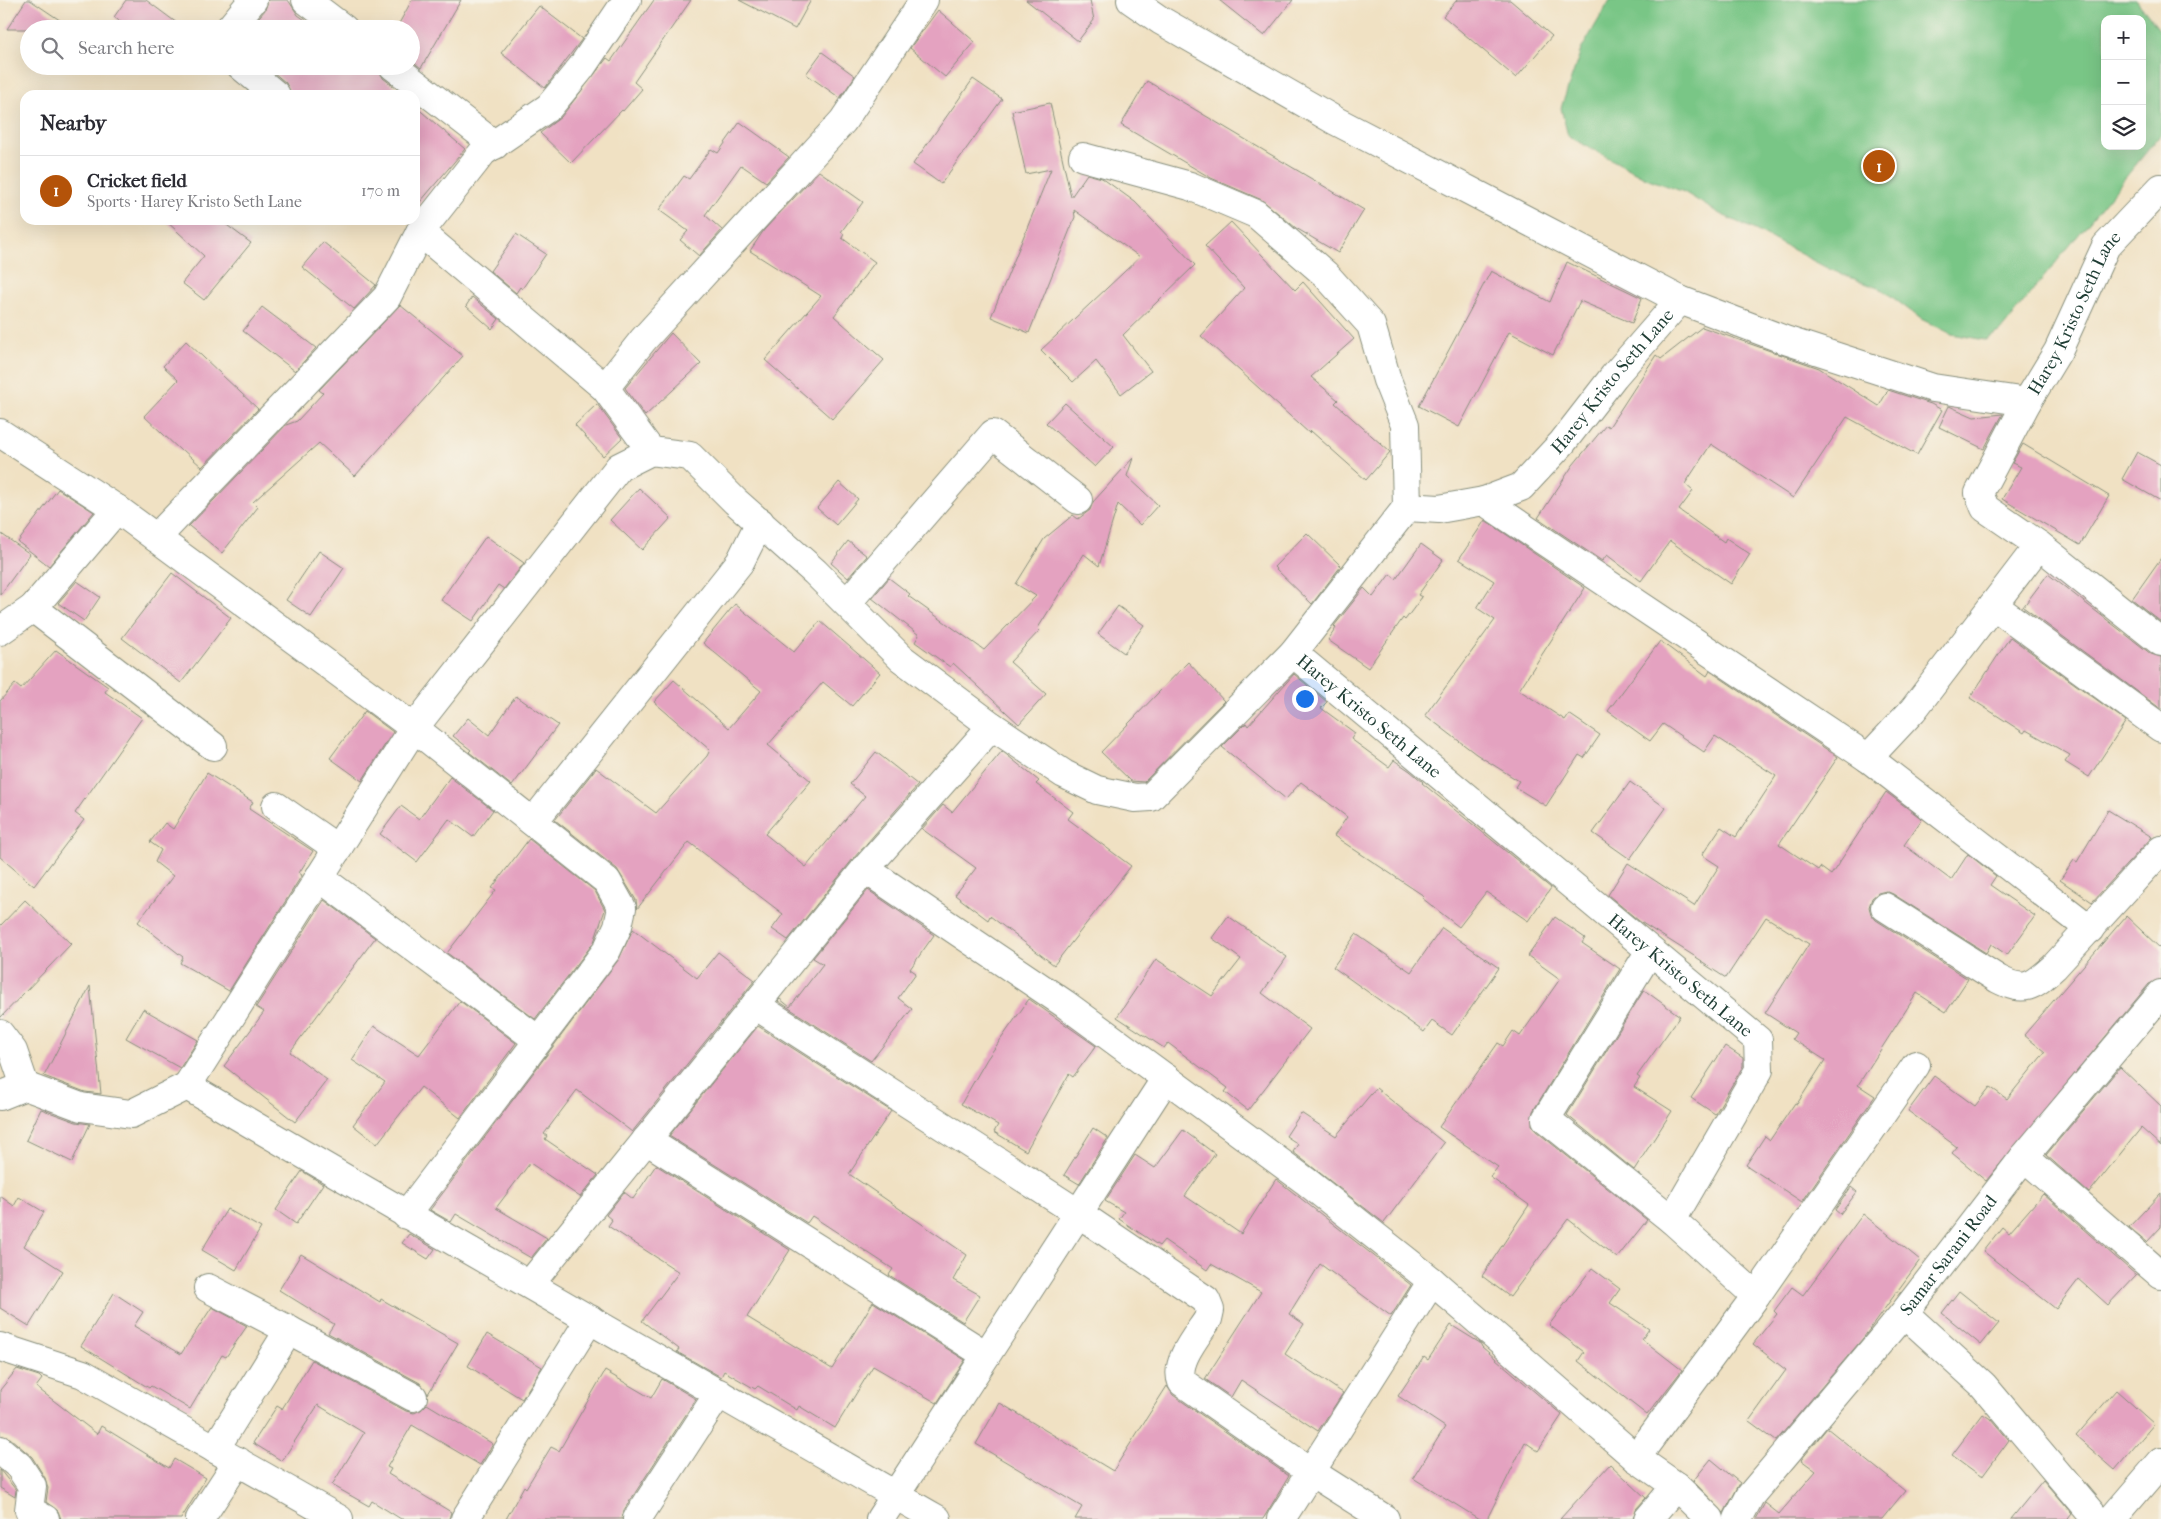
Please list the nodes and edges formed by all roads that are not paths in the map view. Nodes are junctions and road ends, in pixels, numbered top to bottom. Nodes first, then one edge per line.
1 (252, 0) edge
2 (306, 0) edge
3 (628, 0) edge
4 (924, 0) edge
5 (1131, 0) edge
6 (236, 20) edge
7 (332, 20) edge
8 (252, 75) edge
9 (405, 75) edge
10 (270, 90) edge
11 (495, 145) junction
12 (1083, 157) dead end
13 (2156, 206) edge
14 (420, 224) edge
15 (420, 225) edge
16 (1680, 300) junction
17 (605, 388) junction
18 (2027, 402) junction
19 (0, 433) edge
20 (651, 451) junction
21 (1078, 500) dead end
22 (1484, 501) junction
23 (1407, 507) junction
24 (117, 509) junction
25 (760, 522) junction
26 (156, 538) junction
27 (2039, 545) junction
28 (847, 603) junction
29 (1993, 605) junction
30 (12, 617) edge
31 (2161, 642) edge
32 (1293, 653) junction
33 (992, 726) junction
34 (414, 728) junction
35 (2161, 728) edge
36 (213, 746) dead end
37 (1868, 758) junction
38 (276, 806) dead end
39 (533, 822) junction
40 (338, 849) junction
41 (2161, 850) edge
42 (864, 870) junction
43 (319, 877) junction
44 (1885, 907) dead end
45 (2090, 929) junction
46 (1650, 951) junction
47 (2161, 994) edge
48 (755, 1005) junction
49 (0, 1034) edge
50 (538, 1040) junction
51 (1916, 1066) dead end
52 (1166, 1078) junction
53 (25, 1086) junction
54 (187, 1086) junction
55 (0, 1096) edge
56 (646, 1140) junction
57 (2024, 1158) junction
58 (1078, 1213) junction
59 (406, 1215) junction
60 (1672, 1220) junction
61 (2161, 1275) edge
62 (1432, 1281) junction
63 (530, 1284) junction
64 (208, 1288) dead end
65 (1756, 1296) junction
66 (1904, 1313) junction
67 (590, 1319) junction
68 (289, 1330) junction
69 (0, 1347) edge
70 (986, 1355) junction
71 (719, 1393) junction
72 (414, 1396) dead end
73 (0, 1450) edge
74 (226, 1455) junction
75 (1636, 1458) junction
76 (2161, 1462) edge
77 (1310, 1472) junction
78 (1676, 1486) junction
79 (896, 1495) junction
80 (45, 1519) edge
81 (200, 1519) edge
82 (339, 1519) edge
83 (465, 1519) edge
84 (637, 1519) edge
85 (880, 1519) edge
86 (937, 1519) edge
87 (1281, 1519) edge
88 (1385, 1519) edge
89 (1648, 1519) edge
90 (1710, 1519) edge
91 (1738, 1519) edge
92 (2096, 1519) edge
93 (2112, 1519) edge

1 - 6 street
2 - 7 street
3 - 11 street
4 - 17 street
5 - 16 street
8 - 10 street
9 - 11 street
11 - 14 street
12 - 23 street
13 - 18 street, Harey Kristo Seth Lane
14 - 17 street
15 - 26 street
16 - 18 street, Harey Kristo Seth Lane
16 - 22 street, Harey Kristo Seth Lane
17 - 20 street
18 - 27 street
19 - 24 street
20 - 25 street
20 - 34 street
21 - 28 street
22 - 23 street, Harey Kristo Seth Lane
22 - 37 street
23 - 32 street, Harey Kristo Seth Lane
24 - 26 street
24 - 30 street
25 - 28 street
25 - 39 street
26 - 34 street
27 - 29 street
27 - 31 street
28 - 33 street
29 - 35 street
29 - 37 street
30 - 36 street
32 - 33 street
32 - 46 street, Harey Kristo Seth Lane
33 - 42 street
34 - 39 street
34 - 40 street
37 - 45 street
38 - 40 street
39 - 50 street
40 - 43 street
41 - 45 street
42 - 48 street
42 - 52 street
43 - 50 street
43 - 54 street
44 - 45 street
46 - 60 street, Harey Kristo Seth Lane
46 - 60 street
47 - 57 street, Samar Sarani Road
48 - 56 street
48 - 58 street
49 - 53 street
50 - 59 street
51 - 65 street
52 - 58 street
52 - 62 street
53 - 54 street
53 - 55 street
54 - 59 street
56 - 63 street
56 - 70 street
57 - 61 street
57 - 66 street, Samar Sarani Road
58 - 70 street
58 - 77 street
59 - 63 street
60 - 65 street
62 - 75 street
62 - 77 street
63 - 67 street
64 - 68 street
65 - 75 street
66 - 91 street, Samar Sarani Road
66 - 92 street
67 - 71 street
67 - 83 street
68 - 72 street
68 - 74 street
69 - 74 street
70 - 79 street
71 - 79 street
71 - 84 street
73 - 80 street
74 - 81 street
74 - 82 street
75 - 78 street
76 - 93 street
77 - 87 street
77 - 88 street
78 - 89 street
78 - 90 street
79 - 85 street
79 - 86 street

